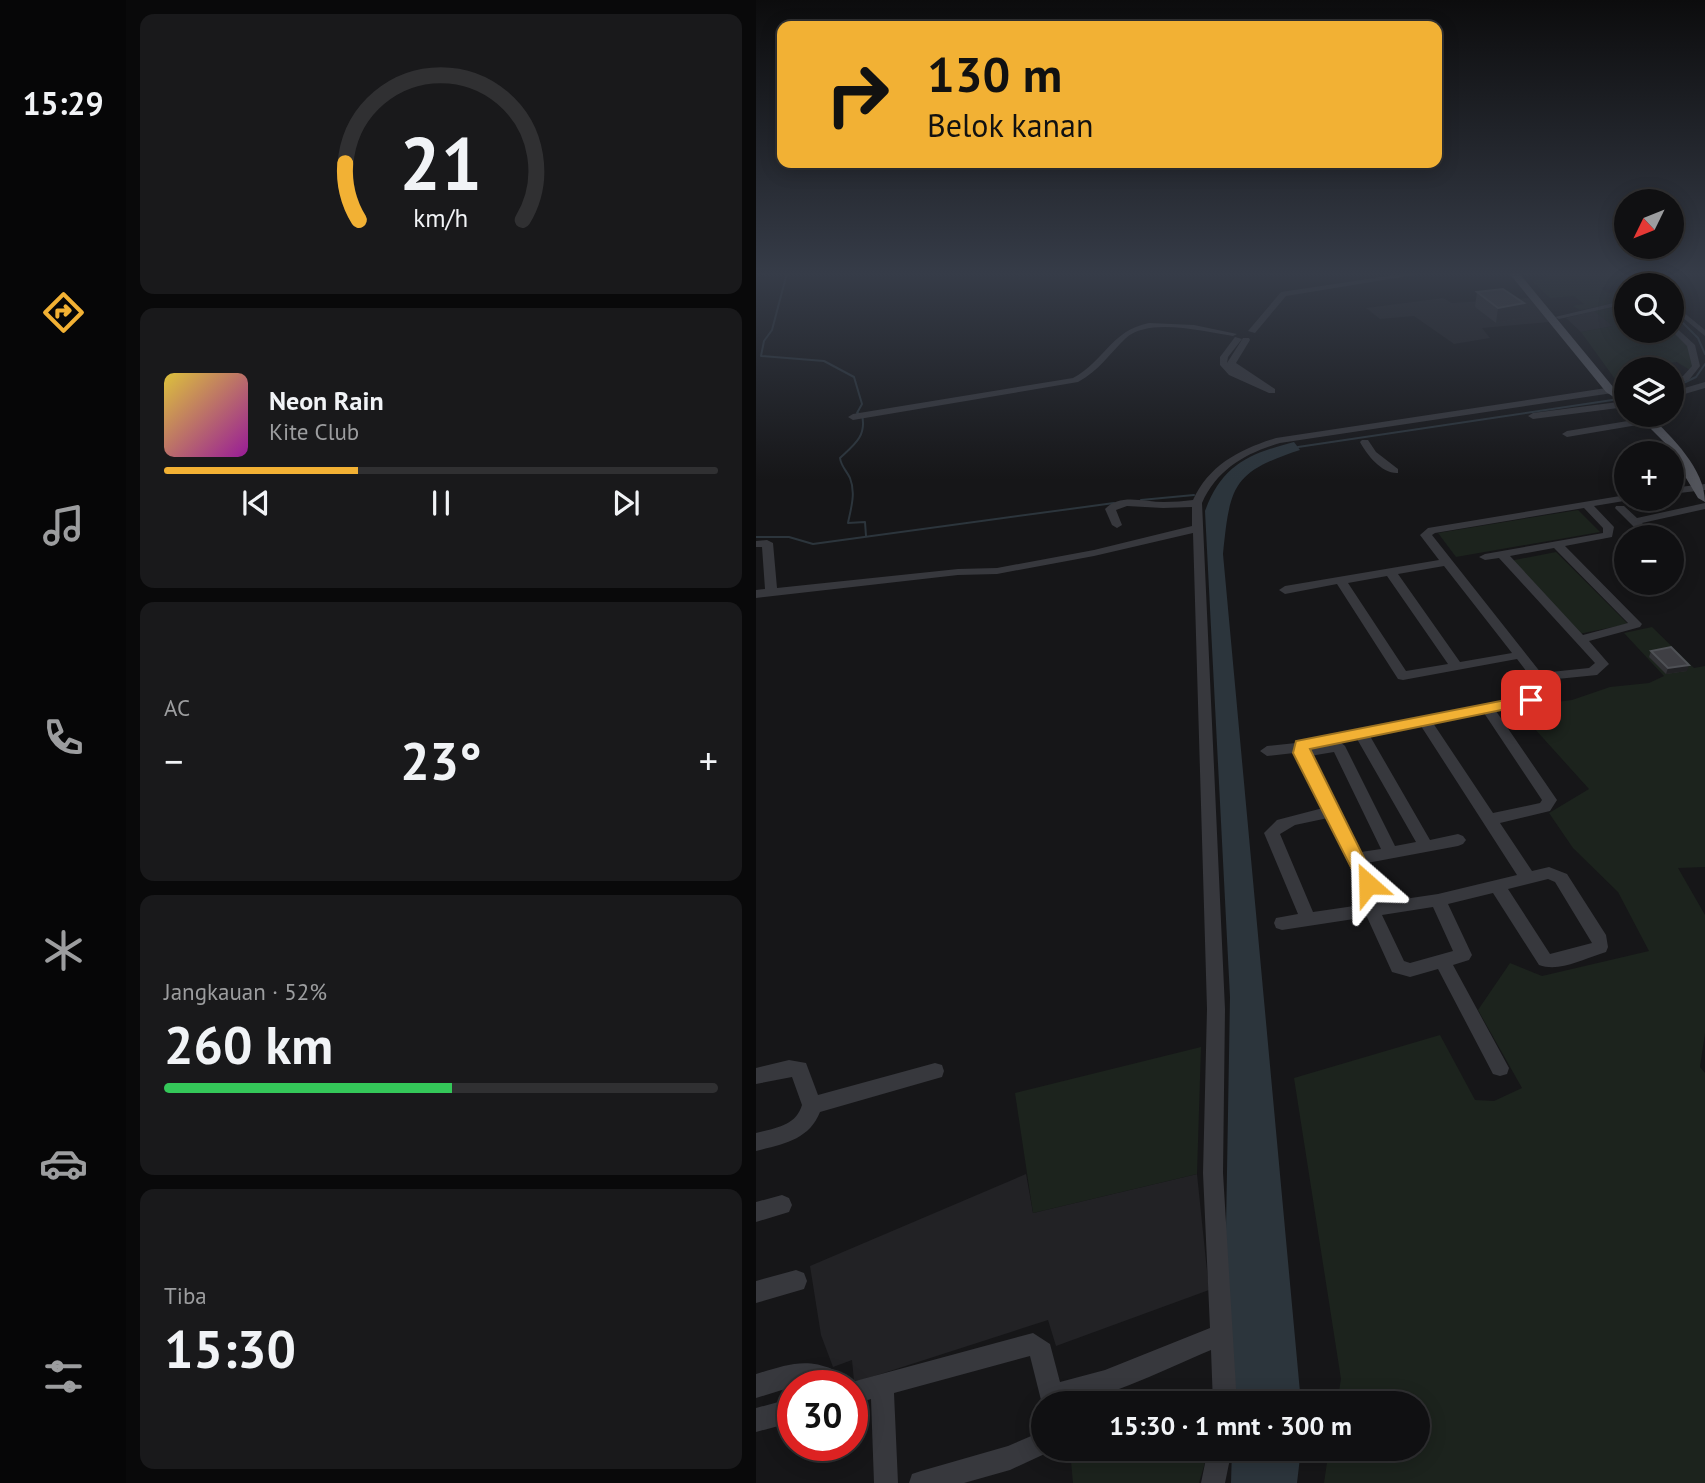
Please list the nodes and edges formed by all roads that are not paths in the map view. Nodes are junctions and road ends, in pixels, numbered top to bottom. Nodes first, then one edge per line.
1 (1118, 342) edge
2 (1237, 342) edge
3 (1240, 342) edge
4 (1575, 342) edge
5 (1579, 342) edge
6 (1688, 342) edge
7 (1684, 378) edge
8 (1705, 385) edge
9 (1614, 386) edge
10 (1614, 387) edge
11 (1684, 391) edge
12 (1614, 396) edge
13 (1614, 397) edge
14 (1533, 416) dead end
15 (853, 417) dead end
16 (1614, 425) edge
17 (1659, 427) edge
18 (1567, 435) dead end
19 (1365, 442) dead end
20 (1394, 471) dead end
21 (1703, 488) edge
22 (1684, 490) edge
23 (1197, 503) junction
24 (1614, 503) edge
25 (1586, 504) junction
26 (1705, 506) edge
27 (1628, 511) edge
28 (1634, 522) junction
29 (1117, 525) dead end
30 (1637, 525) edge
31 (1199, 528) junction
32 (756, 544) edge
33 (1557, 545) junction
34 (1502, 554) junction
35 (1485, 557) dead end
36 (1445, 562) junction
37 (1390, 571) junction
38 (1341, 580) junction
39 (1285, 590) dead end
40 (772, 593) junction
41 (756, 594) edge
42 (1579, 640) junction
43 (1520, 655) junction
44 (1456, 666) junction
45 (1538, 677) junction
46 (1488, 709) junction
47 (1425, 721) junction
48 (1364, 736) junction
49 (1338, 746) junction
50 (1301, 750) junction
51 (1267, 751) dead end
52 (1331, 812) junction
53 (1488, 820) junction
54 (1458, 840) dead end
55 (1425, 845) junction
56 (1391, 853) junction
57 (1357, 859) junction
58 (1528, 878) junction
59 (1497, 886) junction
60 (1438, 900) junction
61 (1376, 910) junction
62 (1308, 919) junction
63 (1282, 923) dead end
64 (1443, 963) junction
65 (1500, 1068) dead end
66 (935, 1071) dead end
67 (756, 1076) edge
68 (812, 1105) junction
69 (756, 1142) edge
70 (782, 1205) dead end
71 (756, 1212) edge
72 (796, 1281) dead end
73 (756, 1292) edge
74 (1220, 1335) junction
75 (777, 1380) edge
76 (756, 1386) edge
77 (882, 1386) junction
78 (868, 1390) edge
79 (1051, 1391) edge
80 (1077, 1391) edge
81 (1224, 1391) edge
82 (777, 1414) edge
83 (756, 1420) edge
84 (1031, 1448) edge
85 (1218, 1461) edge
86 (886, 1483) edge
87 (921, 1483) edge
88 (1213, 1483) edge

1 - 15 street
2 - 3 street
4 - 10 main road
5 - 9 main road
6 - 7 street
8 - 11 street
12 - 23 street
13 - 14 street
16 - 18 street
17 - 21 main road
19 - 20 street
21 - 22 street
23 - 29 street
23 - 31 street
24 - 25 street
25 - 33 street
25 - 36 street
26 - 28 street
27 - 28 street
28 - 30 street
31 - 40 street
31 - 74 street
32 - 40 street
33 - 34 street
33 - 42 street
34 - 35 street
34 - 42 street
36 - 37 street
36 - 43 street
37 - 38 street
37 - 44 street
38 - 39 street
38 - 44 street
40 - 41 street
42 - 45 street
43 - 44 street
43 - 45 street
45 - 46 street
46 - 47 street
46 - 53 street
47 - 48 street
47 - 53 street
48 - 49 street
48 - 50 street
48 - 55 street
49 - 50 street
49 - 56 street
50 - 51 street
50 - 52 street
52 - 57 street
52 - 62 street
53 - 58 street
54 - 55 street
55 - 56 street
56 - 57 street
57 - 61 street
58 - 59 street
58 - 59 street
59 - 60 street
60 - 61 street
60 - 64 street
61 - 62 street
61 - 64 street
62 - 63 street
64 - 65 street
66 - 68 street
67 - 68 street
68 - 69 street
70 - 71 street
72 - 73 street
74 - 80 street
74 - 81 street
75 - 76 street
77 - 78 street
77 - 79 street
77 - 86 street
82 - 83 street
84 - 87 street
85 - 88 street

